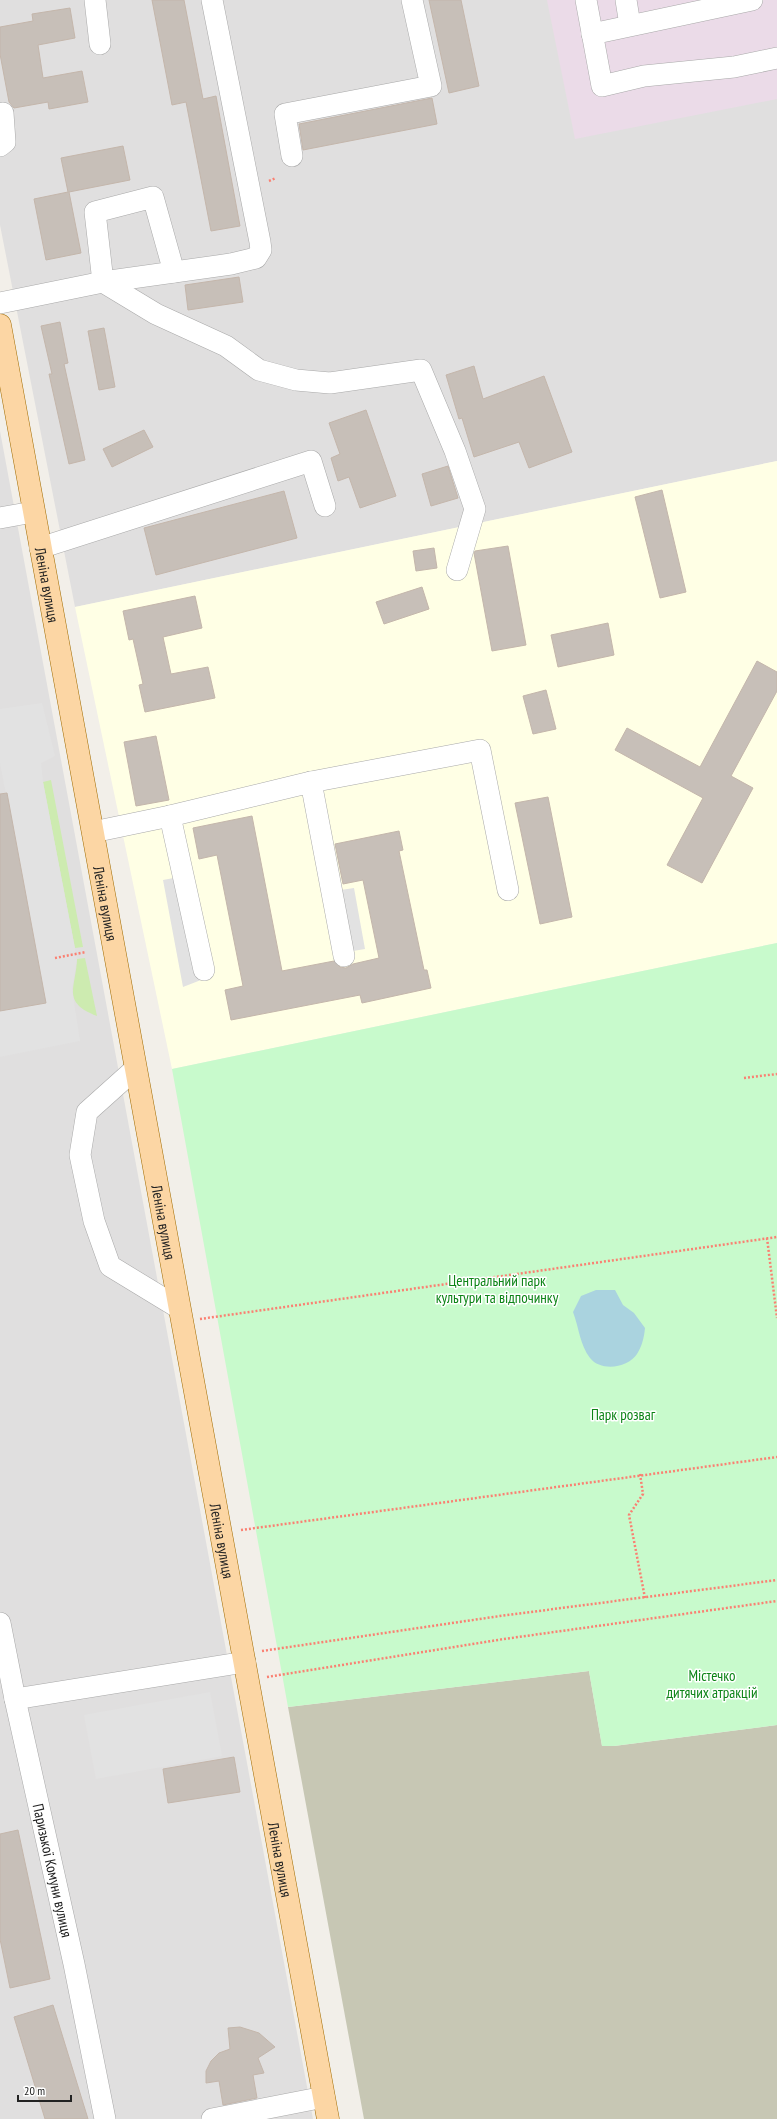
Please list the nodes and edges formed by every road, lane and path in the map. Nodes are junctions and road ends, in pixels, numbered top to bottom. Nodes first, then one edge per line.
1 (95, 0) edge
2 (212, 0) edge
3 (412, 0) edge
4 (586, 0) edge
5 (626, 0) edge
6 (745, 1) edge
7 (685, 7) edge
8 (630, 25) junction
9 (592, 34) junction
10 (100, 44) dead end
11 (777, 58) edge
12 (3, 113) dead end
13 (0, 146) edge
14 (292, 156) dead end
15 (276, 178) dead end
16 (269, 181) dead end
17 (174, 272) junction
18 (104, 282) junction
19 (0, 303) edge
20 (0, 325) edge
21 (325, 506) dead end
22 (33, 512) junction
23 (0, 518) edge
24 (40, 548) junction
25 (457, 570) dead end
26 (311, 782) junction
27 (170, 816) junction
28 (93, 832) junction
29 (508, 890) dead end
30 (86, 952) dead end
31 (344, 956) dead end
32 (55, 958) dead end
33 (204, 970) dead end
34 (136, 1069) junction
35 (777, 1074) edge
36 (744, 1078) dead end
37 (777, 1237) edge
38 (767, 1238) junction
39 (181, 1315) junction
40 (777, 1318) edge
41 (777, 1457) edge
42 (640, 1474) junction
43 (220, 1532) junction
44 (777, 1580) edge
45 (646, 1598) junction
46 (777, 1601) edge
47 (0, 1623) edge
48 (246, 1666) junction
49 (15, 1699) junction
50 (324, 2097) junction
51 (105, 2119) edge
52 (212, 2119) edge
53 (328, 2119) edge

1 - 10 street
2 - 17 street
3 - 14 street
4 - 9 street
5 - 8 street
6 - 7 street
7 - 8 street
8 - 9 street
9 - 11 street
12 - 13 street
15 - 16 path
17 - 18 street
17 - 18 street
18 - 19 street
18 - 25 street
20 - 22 main road, Леніна вулиця
21 - 24 street
22 - 23 street
22 - 24 main road, Леніна вулиця
24 - 28 main road, Леніна вулиця
26 - 27 street
26 - 29 street
26 - 31 street
27 - 28 street
27 - 33 street
28 - 34 main road, Леніна вулиця
30 - 32 path
34 - 39 main road, Леніна вулиця
34 - 39 street
35 - 36 path
37 - 38 path
38 - 39 path
38 - 40 path
39 - 43 main road, Леніна вулиця
41 - 42 path
42 - 43 path
42 - 45 path
43 - 48 main road, Леніна вулиця
44 - 45 path
45 - 48 path
46 - 48 path
47 - 49 street, Паризької Комуни вулиця
48 - 49 street
48 - 50 main road, Леніна вулиця
49 - 51 street, Паризької Комуни вулиця
50 - 52 street
50 - 53 main road, Леніна вулиця

